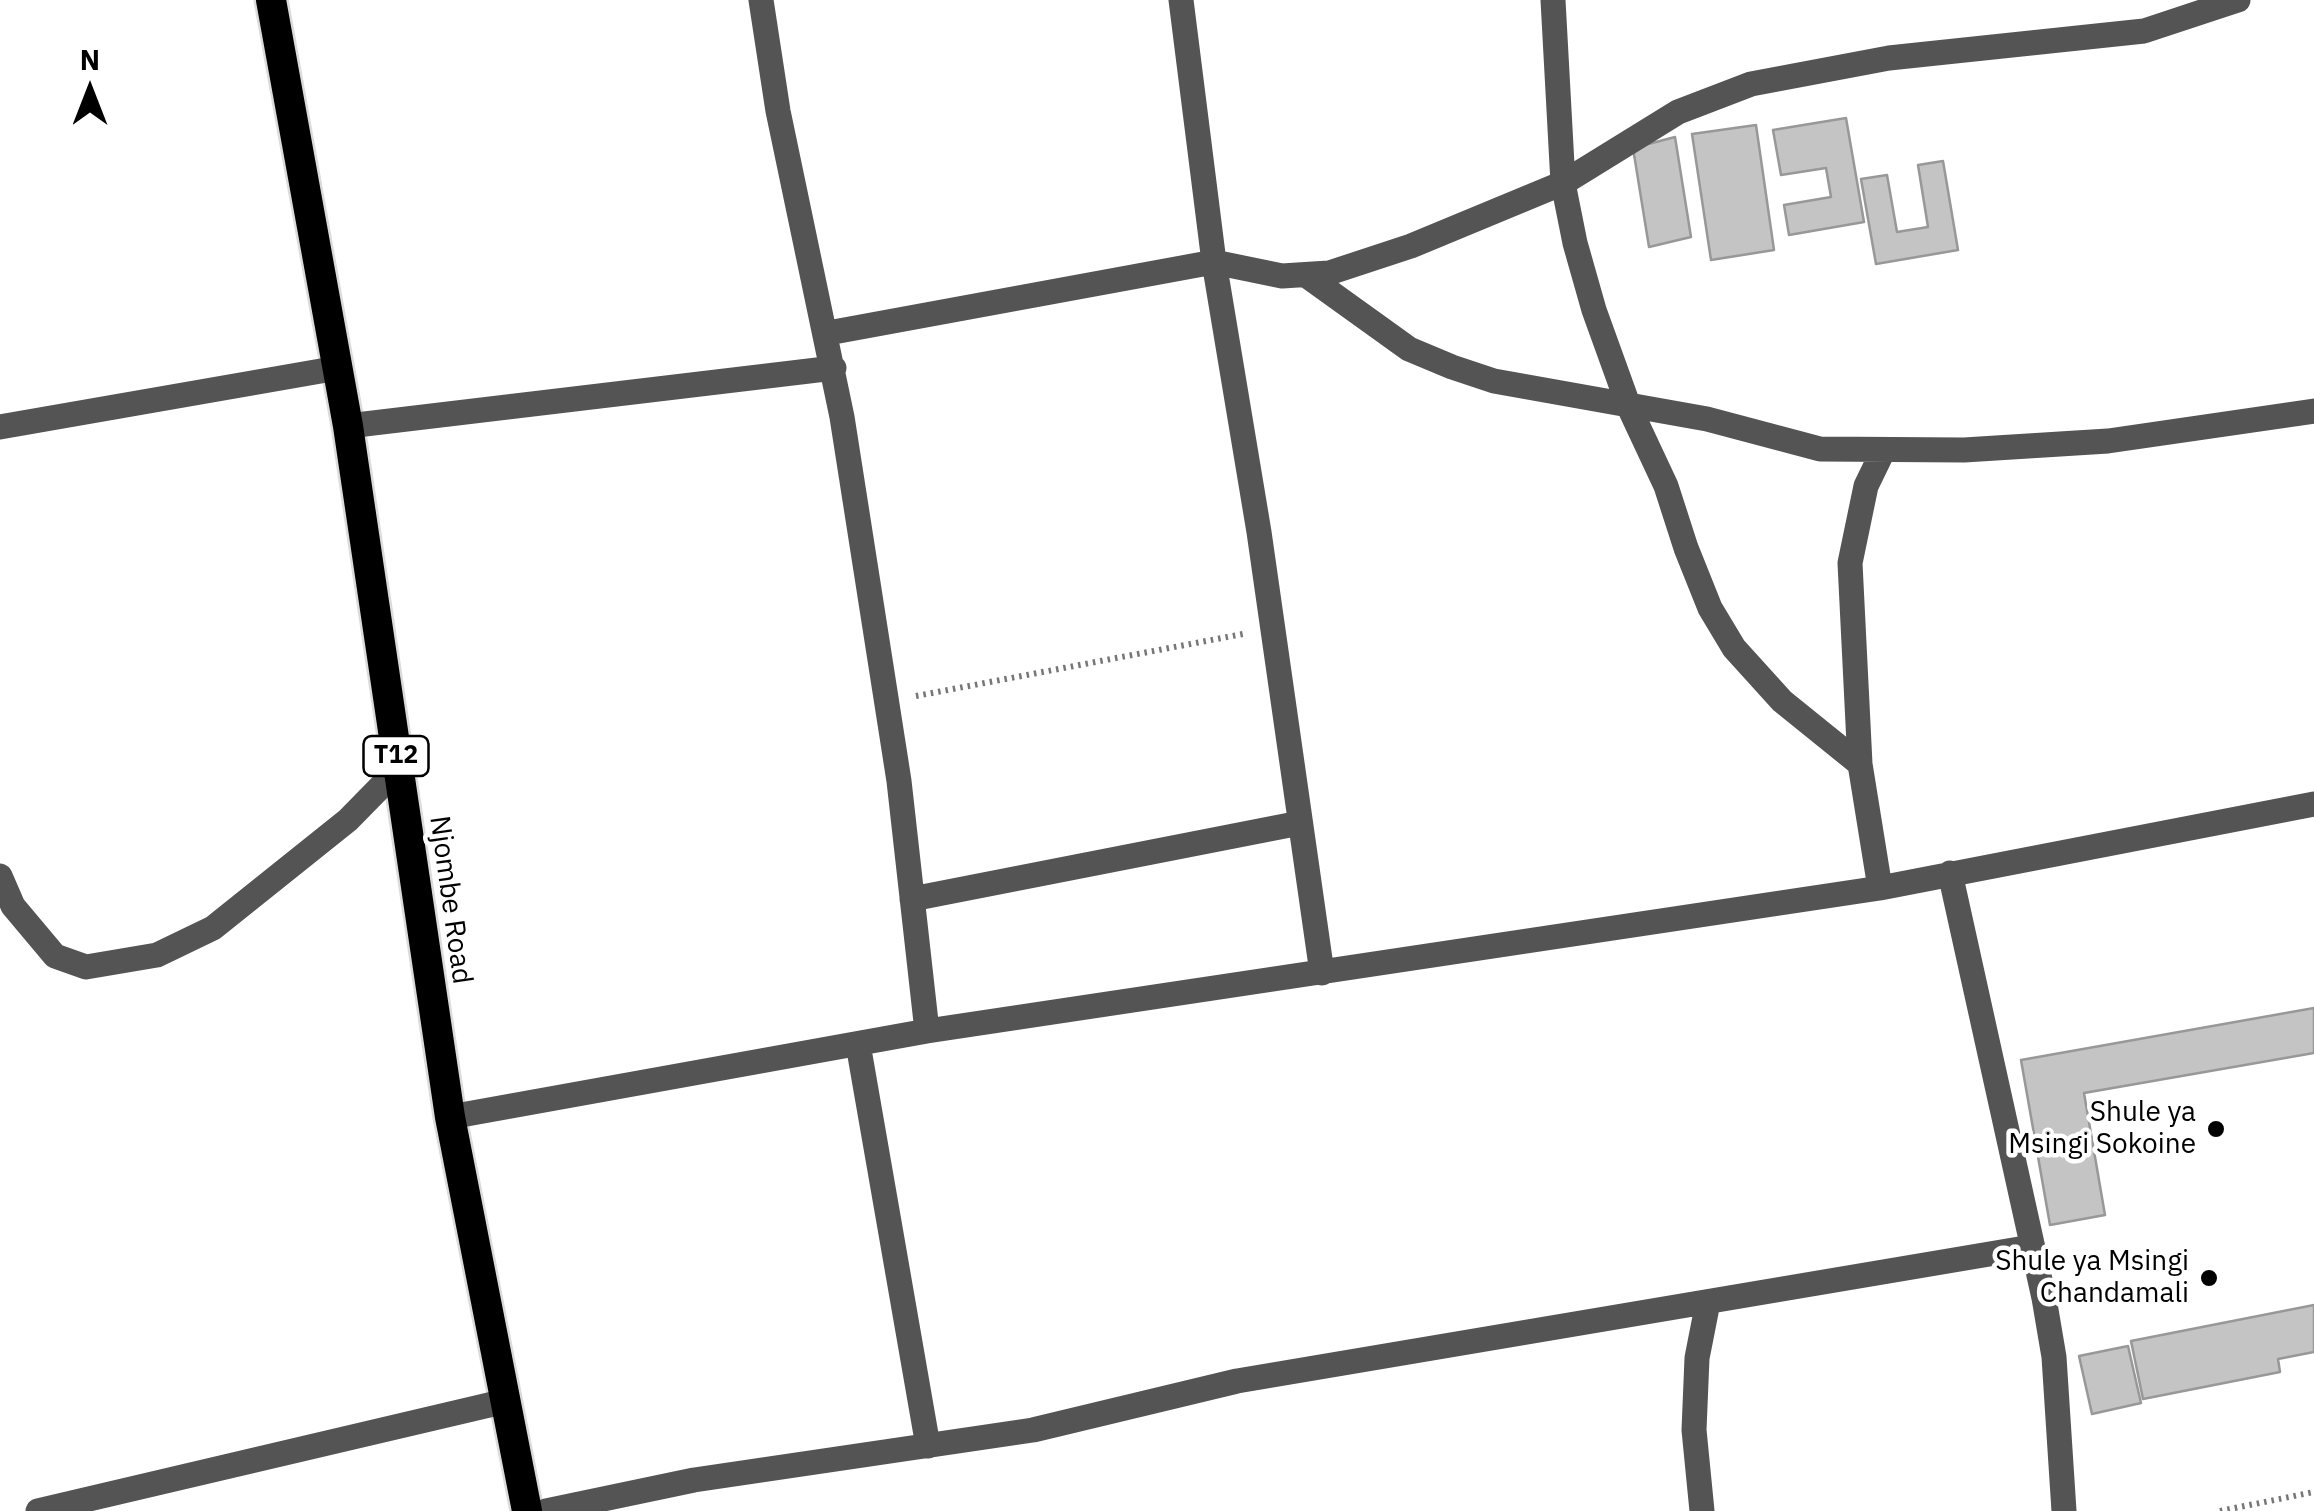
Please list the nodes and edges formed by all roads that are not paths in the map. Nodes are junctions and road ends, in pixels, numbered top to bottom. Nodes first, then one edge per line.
1 (271, 0) edge
2 (761, 0) edge
3 (1180, 0) edge
4 (1553, 0) edge
5 (2238, 0) edge
6 (1564, 184) junction
7 (1214, 262) junction
8 (1306, 274) junction
9 (828, 332) junction
10 (338, 368) junction
11 (834, 368) junction
12 (1630, 407) junction
13 (2314, 411) edge
14 (348, 426) junction
15 (0, 427) edge
16 (1883, 450) junction
17 (1860, 764) junction
18 (398, 769) junction
19 (2314, 804) edge
20 (1300, 823) junction
21 (1950, 874) junction
22 (0, 876) edge
23 (1880, 888) junction
24 (912, 899) junction
25 (1322, 973) junction
26 (926, 1031) junction
27 (858, 1044) junction
28 (450, 1117) junction
29 (2030, 1247) junction
30 (1708, 1302) junction
31 (506, 1401) junction
32 (928, 1446) junction
33 (38, 1511) edge
34 (526, 1511) edge
35 (546, 1511) edge
36 (1702, 1511) edge
37 (2064, 1511) edge

1 - 10 highway, Njombe Road / T12
2 - 9 street
3 - 7 street
4 - 6 street
5 - 6 street
6 - 8 street
6 - 12 street
7 - 8 street
7 - 9 street
7 - 20 street
8 - 12 street
9 - 11 street
10 - 14 highway, Njombe Road / T12
10 - 15 street
11 - 14 street
11 - 24 street
12 - 16 street
12 - 17 street
13 - 16 street
14 - 18 highway, Njombe Road / T12
16 - 17 street
17 - 23 street
18 - 22 street
18 - 28 highway, Njombe Road / T12
19 - 21 street
20 - 24 street
20 - 25 street
21 - 23 street
21 - 29 street
23 - 25 street
24 - 26 street
25 - 26 street
26 - 27 street
27 - 28 street
27 - 32 street
28 - 31 highway, Njombe Road / T12
29 - 30 street
29 - 37 street
30 - 32 street
30 - 36 street
31 - 33 street
31 - 34 highway, Njombe Road / T12
32 - 35 street

